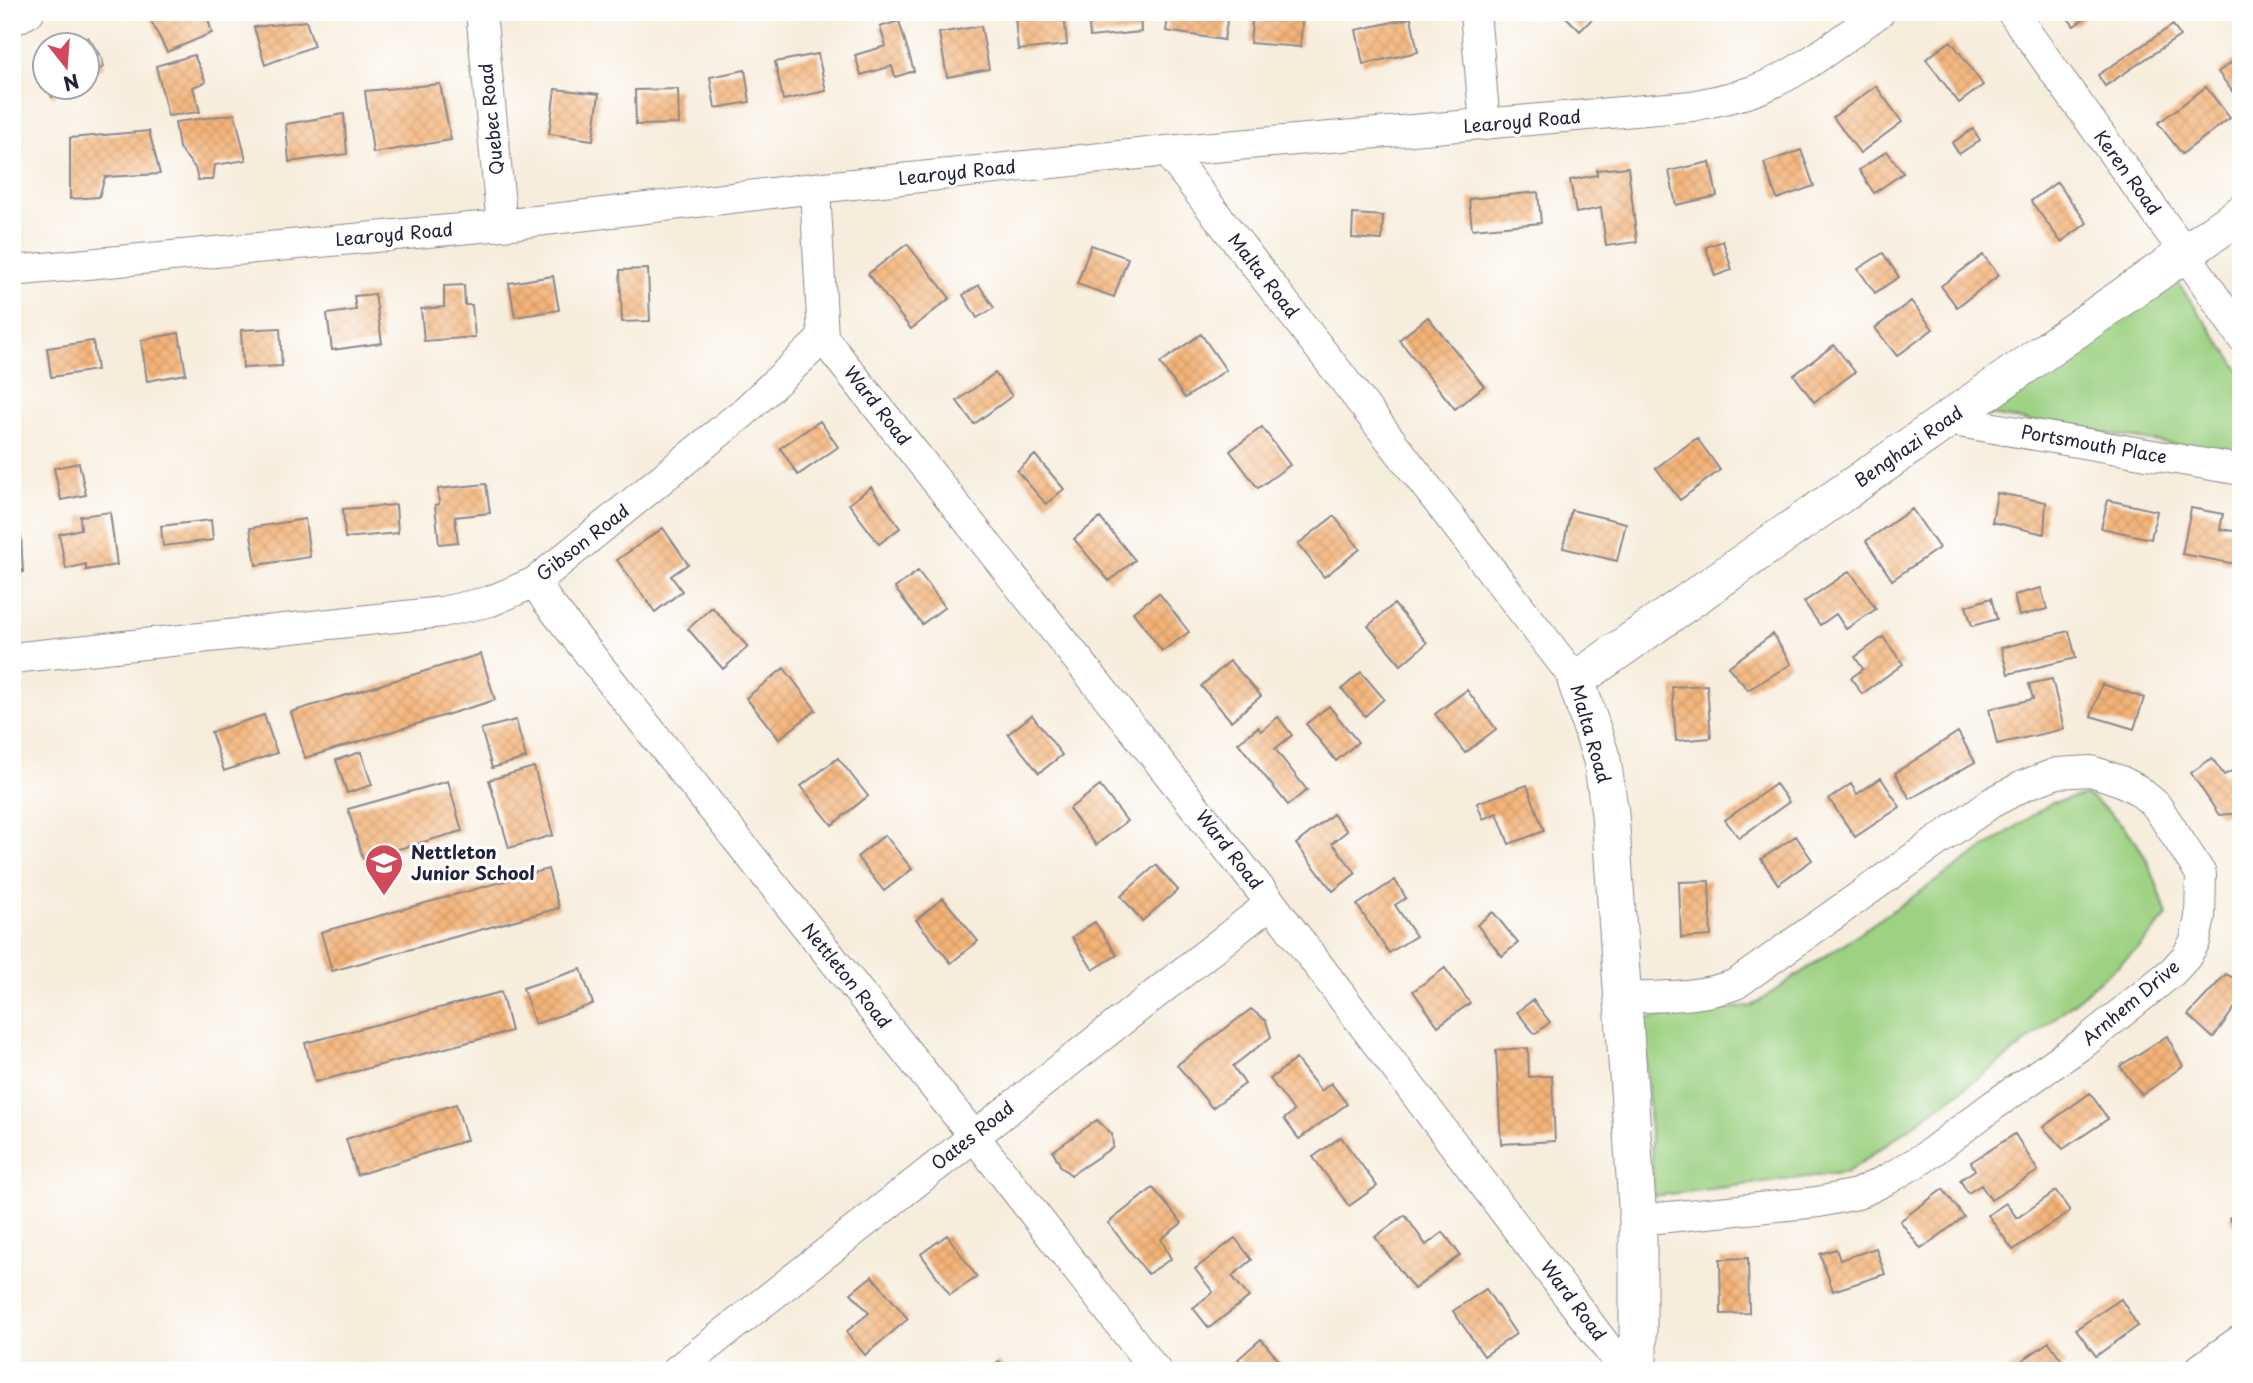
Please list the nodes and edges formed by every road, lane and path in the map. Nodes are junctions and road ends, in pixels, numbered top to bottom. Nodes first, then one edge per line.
1 (29, 12) edge
2 (481, 12) edge
3 (1475, 12) edge
4 (2012, 12) edge
5 (1868, 16) edge
6 (12, 21) edge
7 (1485, 125) junction
8 (1167, 151) junction
9 (815, 188) junction
10 (2241, 214) edge
11 (502, 225) junction
12 (2185, 254) junction
13 (12, 271) edge
14 (2241, 336) edge
15 (823, 338) junction
16 (1947, 420) junction
17 (2241, 470) edge
18 (535, 582) junction
19 (12, 658) edge
20 (1576, 680) junction
21 (1271, 903) junction
22 (1622, 998) junction
23 (974, 1135) junction
24 (1637, 1220) junction
25 (2241, 1344) edge
26 (676, 1371) edge
27 (1156, 1371) edge
28 (1625, 1371) edge
29 (1638, 1371) edge
30 (2203, 1371) edge

1 - 6 street
2 - 11 street, Quebec Road
3 - 7 street
4 - 12 street, Keren Road
5 - 7 street, Learoyd Road
7 - 8 street, Learoyd Road
8 - 9 street, Learoyd Road
8 - 20 street, Malta Road
9 - 11 street, Learoyd Road
9 - 15 street
10 - 12 street, Benghazi Road
11 - 13 street, Learoyd Road
12 - 14 street, Keren Road
12 - 16 street, Benghazi Road
15 - 18 street, Gibson Road
15 - 21 street, Ward Road
16 - 17 street, Portsmouth Place
16 - 20 street, Benghazi Road
18 - 19 street, Gibson Road
18 - 23 street, Nettleton Road
20 - 22 street, Malta Road
21 - 23 street, Oates Road
21 - 28 street, Ward Road
22 - 24 street, Malta Road
22 - 24 street, Arnhem Drive
23 - 26 street, Oates Road
23 - 27 street, Nettleton Road
24 - 29 street, Malta Road
25 - 30 street

